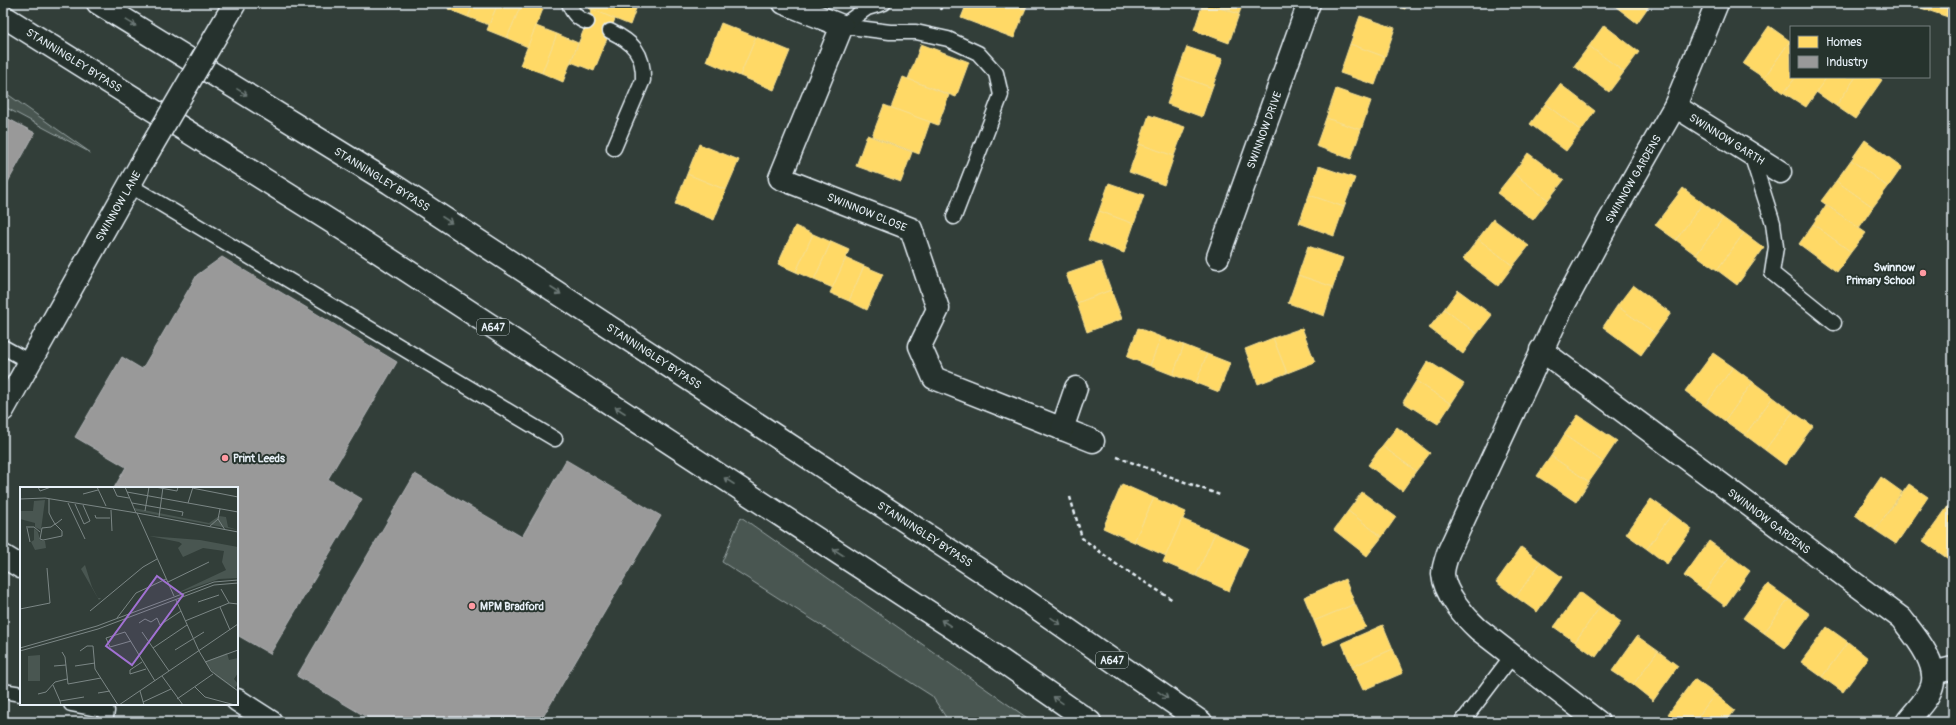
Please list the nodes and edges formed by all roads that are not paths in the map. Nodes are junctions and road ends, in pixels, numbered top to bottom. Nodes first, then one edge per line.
1 (98, 3) edge
2 (235, 3) edge
3 (568, 3) edge
4 (784, 3) edge
5 (884, 3) edge
6 (1309, 3) edge
7 (1717, 3) edge
8 (3, 16) edge
9 (587, 22) dead end
10 (842, 26) junction
11 (610, 30) dead end
12 (1675, 106) junction
13 (614, 148) dead end
14 (1751, 154) junction
15 (1780, 172) dead end
16 (129, 185) junction
17 (954, 218) dead end
18 (1218, 257) dead end
19 (1834, 323) dead end
20 (3, 347) edge
21 (1541, 350) junction
22 (30, 362) junction
23 (1076, 388) dead end
24 (3, 410) edge
25 (1062, 429) junction
26 (555, 439) dead end
27 (1093, 441) road end
28 (3, 556) edge
29 (20, 566) edge
30 (1512, 656) junction
31 (1943, 671) edge
32 (3, 691) edge
33 (20, 694) edge
34 (238, 701) edge
35 (76, 705) edge
36 (105, 722) edge
37 (271, 722) edge
38 (1090, 722) edge
39 (1201, 722) edge
40 (1462, 722) edge
41 (1598, 722) edge
42 (1907, 722) edge

1 -> 39 main road, STANNINGLEY BYPASS / A647
2 - 16 main road, SWINNOW LANE, bridge
3 - 9 lane
4 - 10 main road
5 - 10 lane
6 - 18 main road, SWINNOW DRIVE
7 - 12 main road, SWINNOW GARDENS
38 -> 8 main road, STANNINGLEY BYPASS / A647
10 - 17 lane
10 - 25 main road, SWINNOW CLOSE
11 - 13 lane
12 - 14 main road, SWINNOW GARTH
12 - 21 main road, SWINNOW GARDENS
14 - 15 main road, SWINNOW GARTH
14 - 19 lane
16 - 22 main road, SWINNOW LANE
16 - 26 lane
20 - 22 lane
21 - 30 main road, SWINNOW GARDENS
21 - 31 main road, SWINNOW GARDENS
22 - 24 main road, SWINNOW LANE
23 - 25 main road
25 - 27 main road, SWINNOW CLOSE
28 - 29 main road
30 - 40 lane
30 - 41 main road, SWINNOW GARDENS
31 - 42 main road, SWINNOW GARDENS
32 - 33 lane
34 - 37 main road
35 - 36 lane

